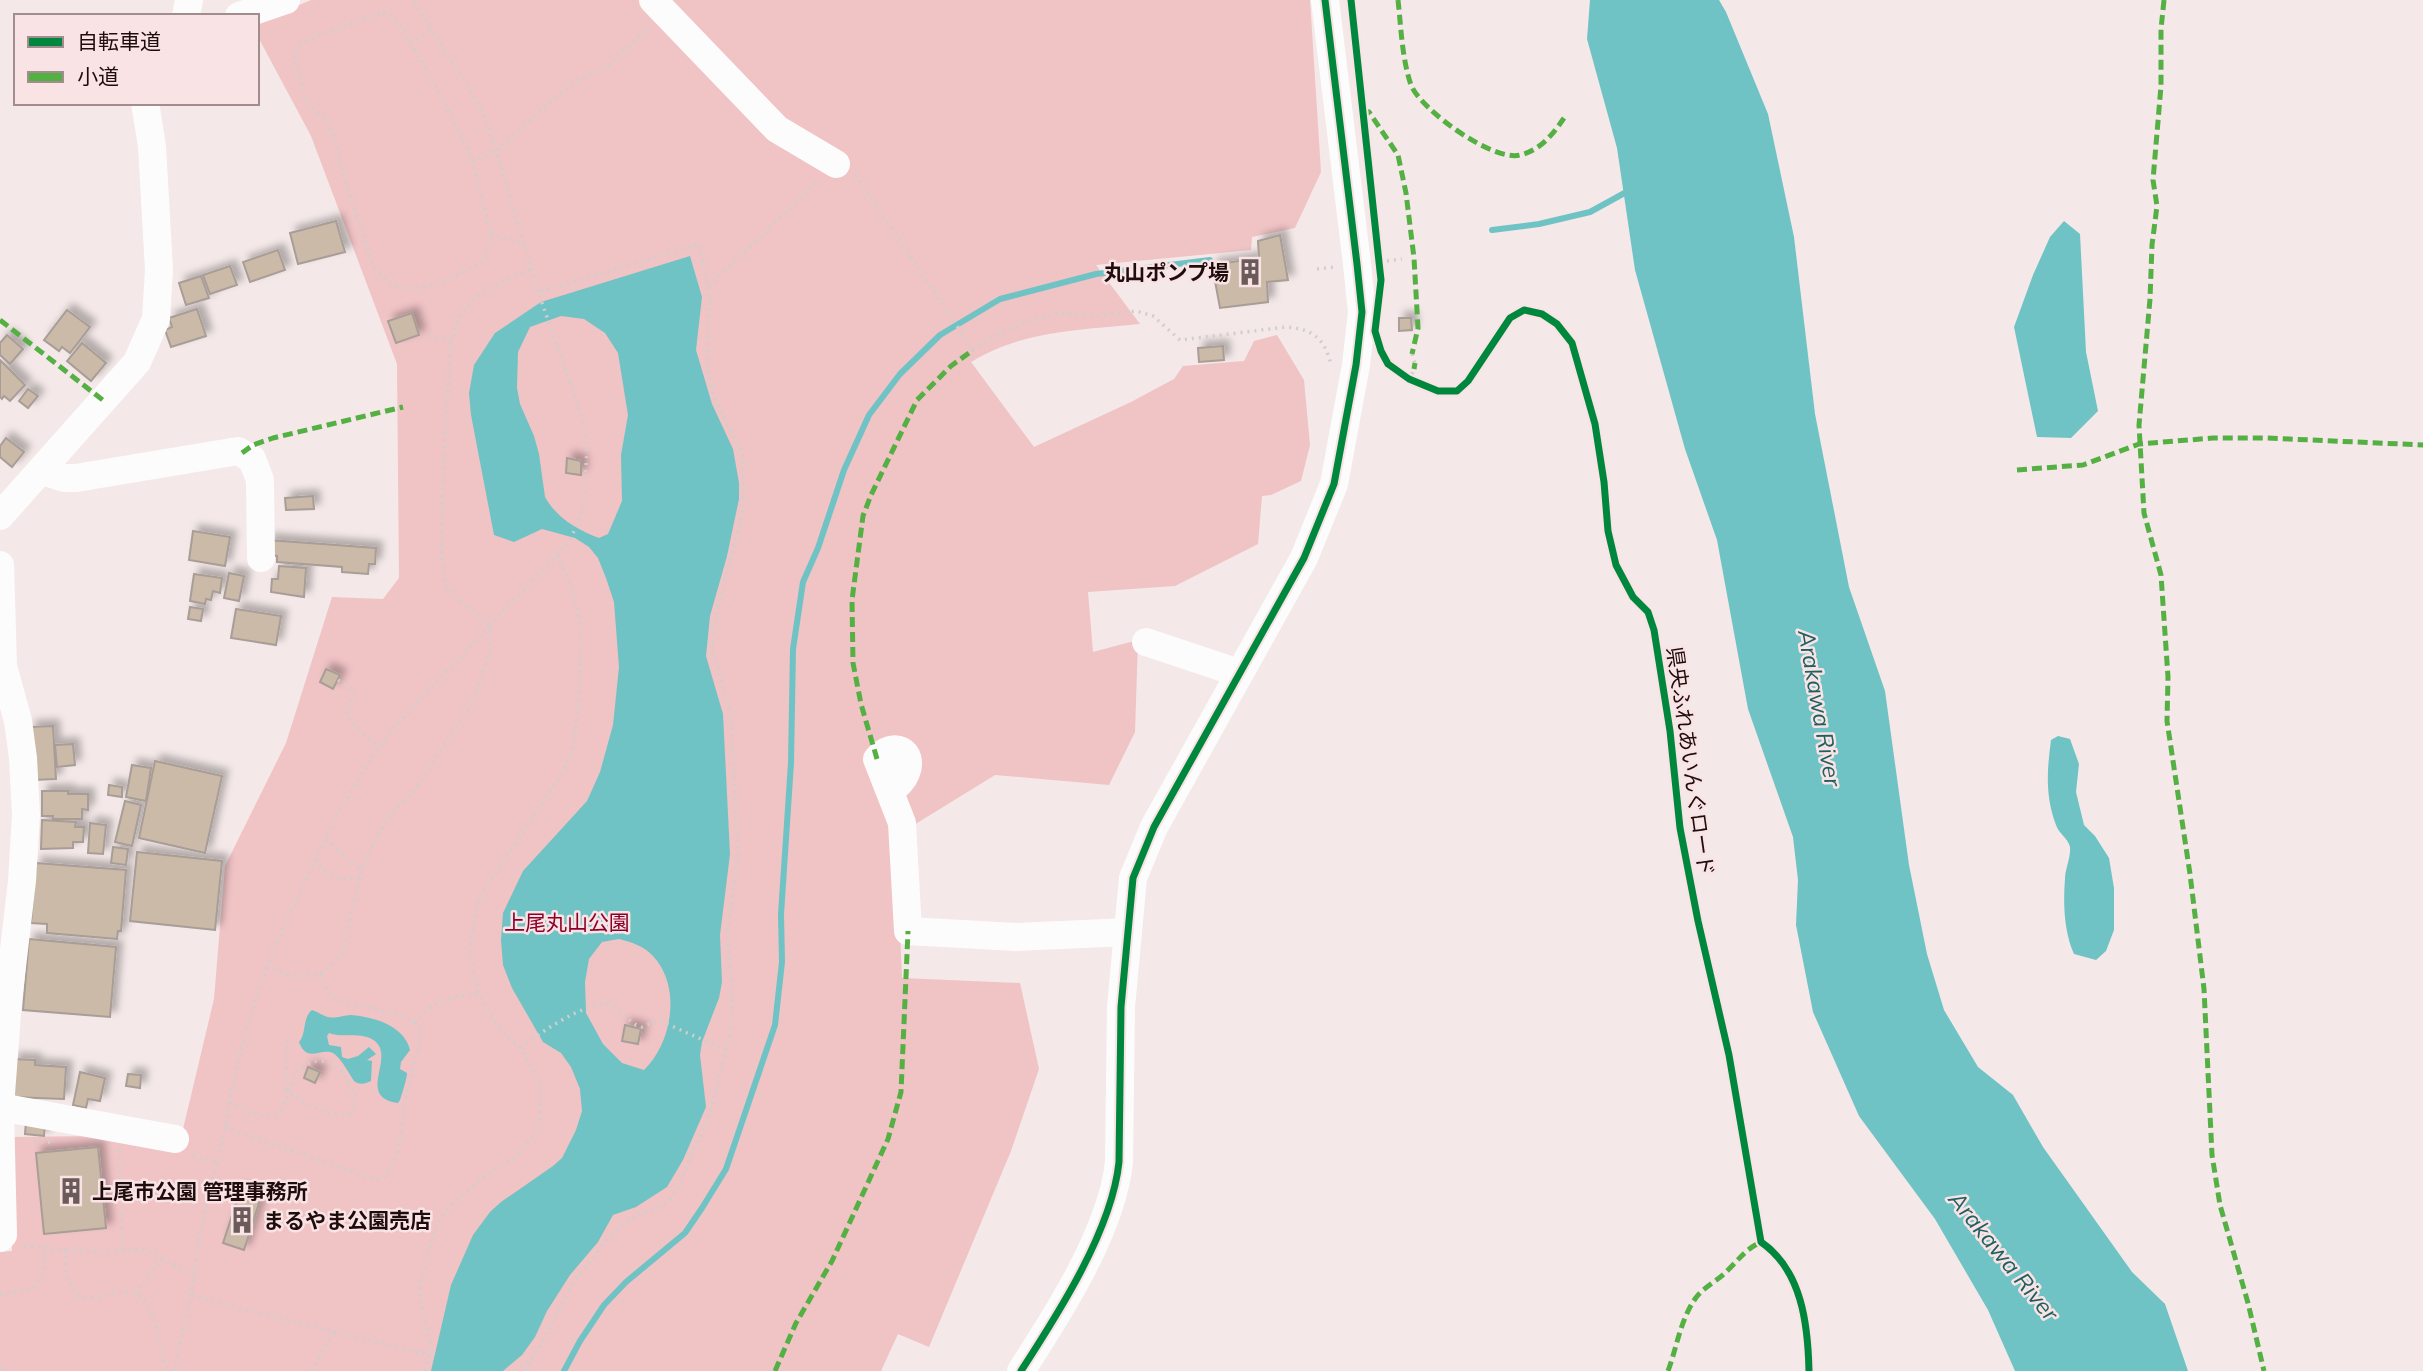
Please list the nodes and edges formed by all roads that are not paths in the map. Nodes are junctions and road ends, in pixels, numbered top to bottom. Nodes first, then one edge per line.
1 (286, 0) edge
2 (1325, 0) edge
3 (659, 6) edge
4 (245, 14) edge
5 (145, 105) edge
6 (836, 164) road end
7 (42, 471) junction
8 (0, 516) edge
9 (261, 558) dead end
10 (0, 565) edge
11 (1146, 642) dead end
12 (2, 671) edge
13 (1239, 673) junction
14 (890, 791) dead end
15 (1127, 932) junction
16 (0, 1107) edge
17 (175, 1139) dead end
18 (10, 1242) edge
19 (1021, 1371) edge

1 - 4 street
2 - 13 street
3 - 6 street
5 - 7 street
7 - 8 street
7 - 9 street
10 - 12 street
11 - 13 street
12 - 16 street
13 - 15 street
14 - 15 street
15 - 19 street
16 - 17 street
16 - 18 street

